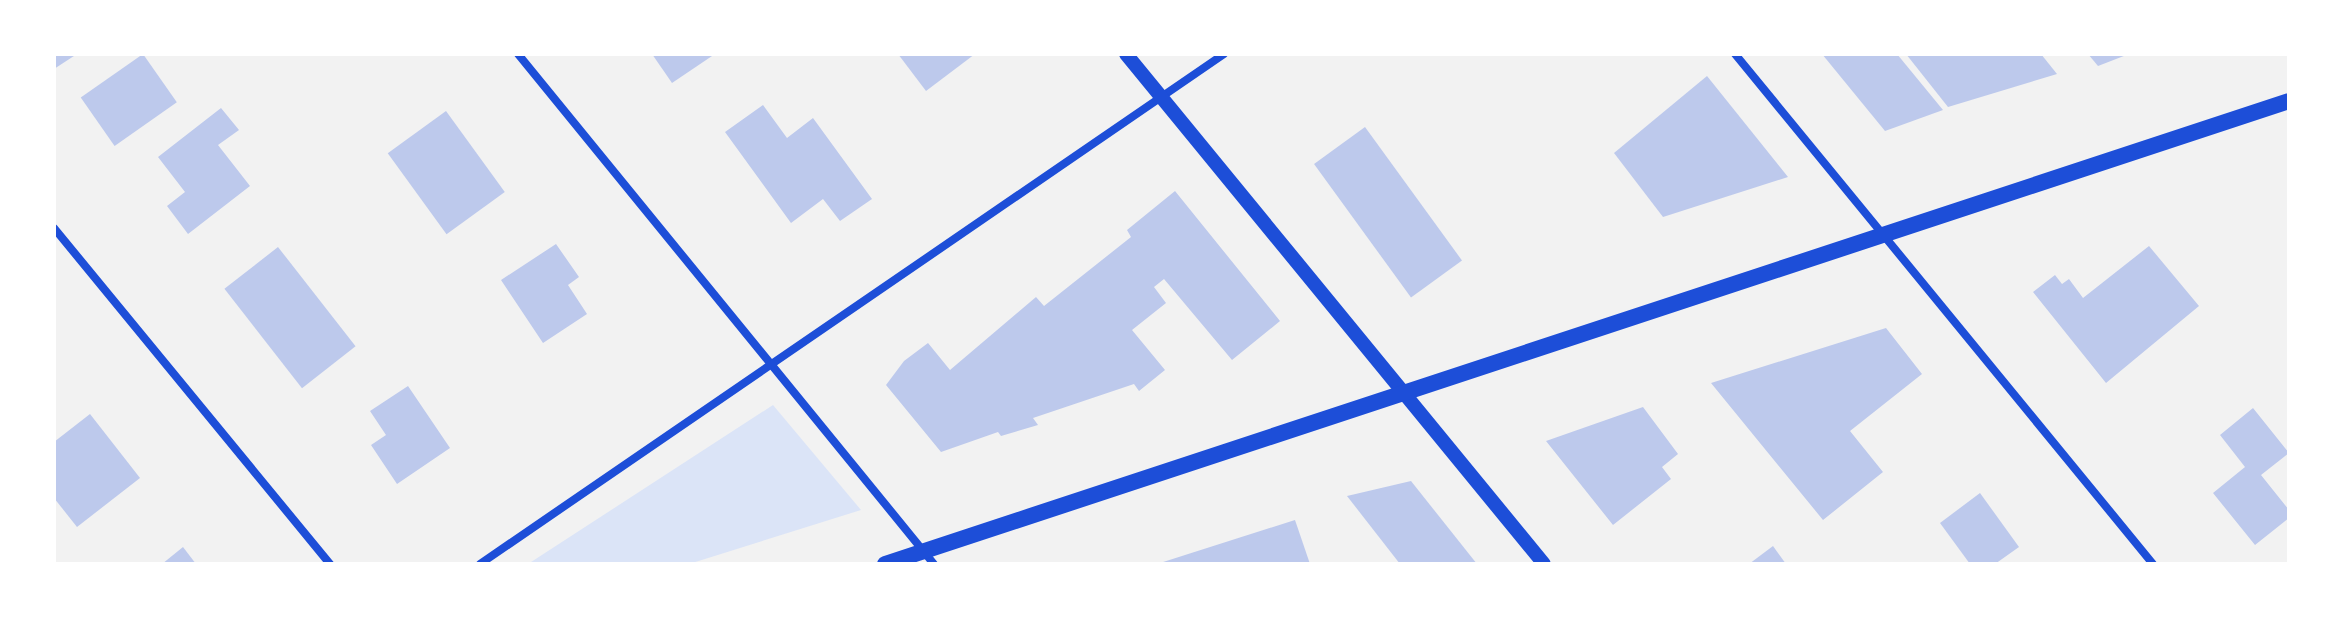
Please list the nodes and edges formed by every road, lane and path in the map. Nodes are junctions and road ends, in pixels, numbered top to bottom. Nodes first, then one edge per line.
1 (518, 54) edge
2 (1126, 54) edge
3 (1224, 54) edge
4 (1735, 54) edge
5 (1161, 97) junction
6 (2289, 101) edge
7 (54, 228) edge
8 (1880, 231) junction
9 (772, 364) junction
10 (1405, 391) junction
11 (929, 558) edge
12 (330, 564) edge
13 (480, 564) edge
14 (885, 564) edge
15 (1544, 564) edge
16 (2153, 564) edge

1 - 9 street
2 - 5 street
3 - 5 street
4 - 8 street
5 - 9 street
5 - 10 street
6 - 8 main road
7 - 12 street
8 - 10 main road
8 - 16 street
9 - 11 street
9 - 13 street
10 - 11 main road
10 - 15 street
11 - 14 main road

